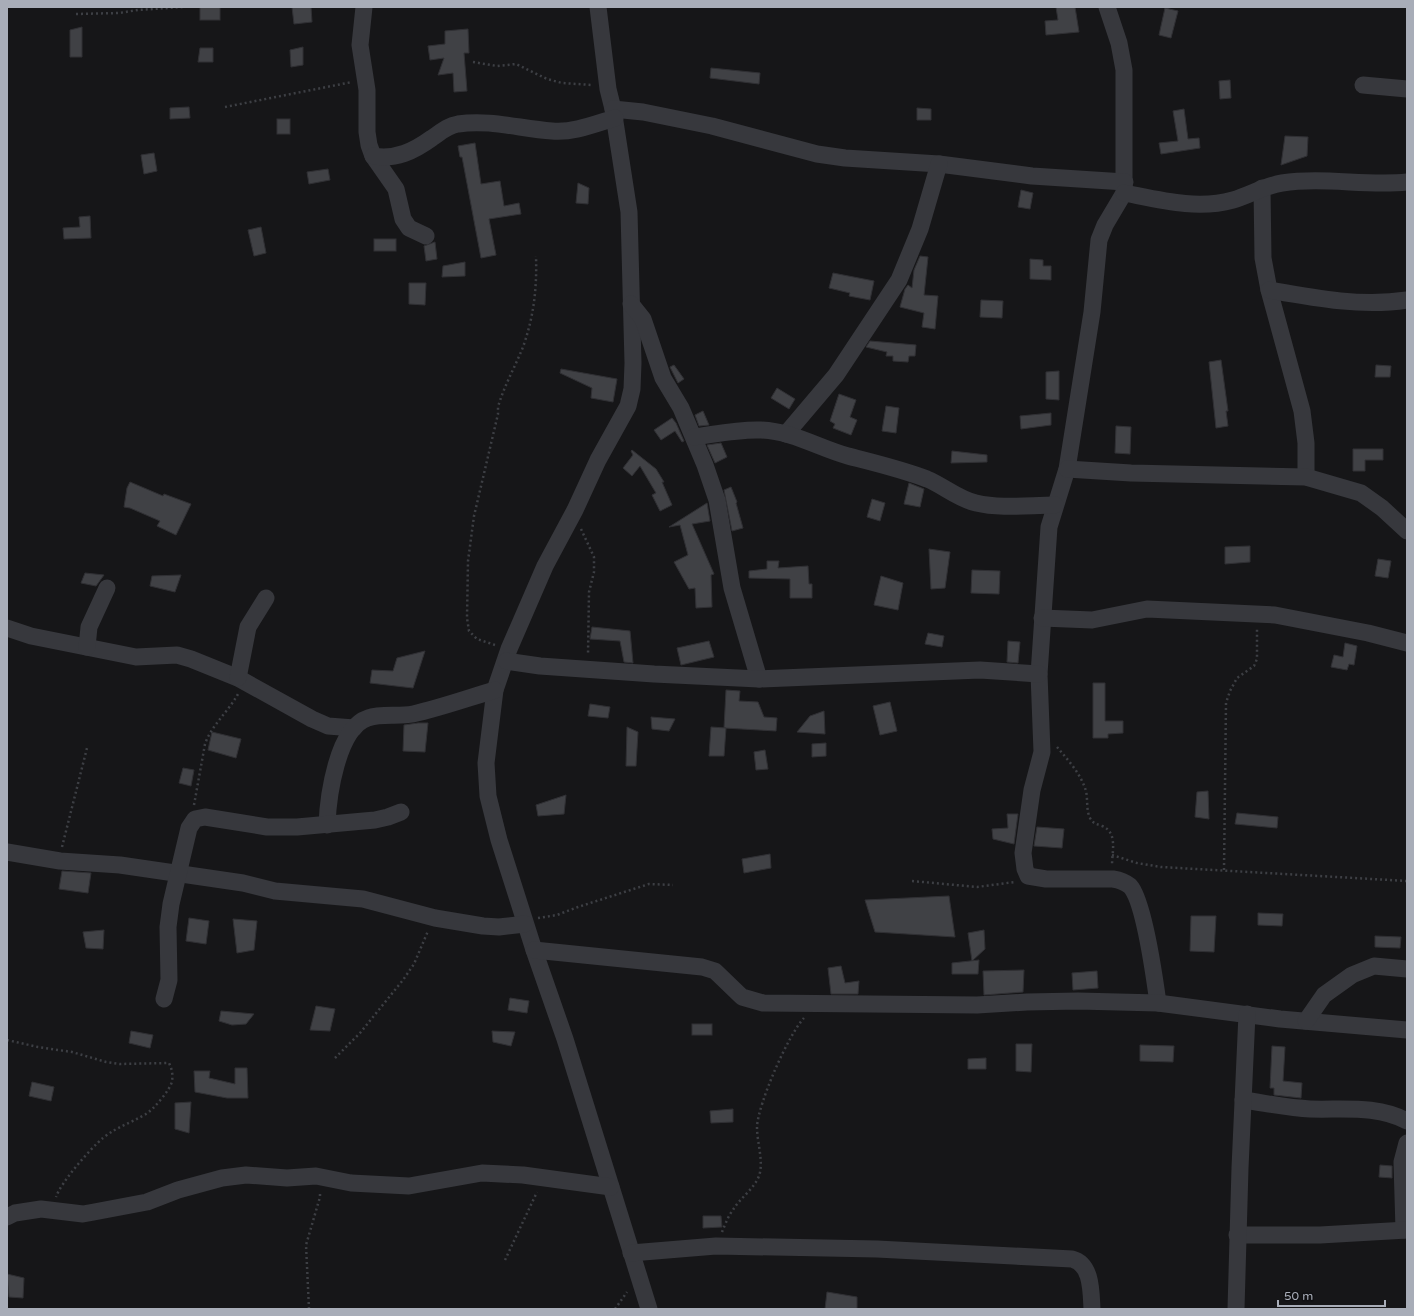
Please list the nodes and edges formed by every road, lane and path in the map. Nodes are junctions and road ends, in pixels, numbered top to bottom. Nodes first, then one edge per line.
1 (183, 7) edge
2 (364, 7) edge
3 (598, 7) edge
4 (1107, 7) edge
5 (76, 14) dead end
6 (473, 62) dead end
7 (365, 80) junction
8 (1363, 85) dead end
9 (608, 89) junction
10 (1407, 89) edge
11 (225, 108) dead end
12 (614, 114) junction
13 (373, 156) junction
14 (939, 164) junction
15 (1407, 182) edge
16 (1124, 188) junction
17 (1262, 188) junction
18 (426, 236) dead end
19 (536, 256) dead end
20 (1269, 290) junction
21 (1407, 300) edge
22 (631, 304) junction
23 (786, 434) junction
24 (694, 437) junction
25 (1067, 469) junction
26 (1306, 477) junction
27 (1055, 505) junction
28 (575, 510) junction
29 (1407, 531) edge
30 (107, 588) dead end
31 (266, 598) dead end
32 (1257, 614) junction
33 (1042, 618) junction
34 (7, 628) edge
35 (1407, 643) edge
36 (87, 647) junction
37 (508, 655) junction
38 (587, 669) junction
39 (1039, 674) junction
40 (238, 678) junction
41 (759, 679) junction
42 (253, 688) junction
43 (495, 690) junction
44 (354, 728) junction
45 (1043, 733) junction
46 (87, 748) dead end
47 (401, 812) dead end
48 (192, 822) junction
49 (327, 824) junction
50 (7, 852) edge
51 (1112, 854) junction
52 (60, 861) junction
53 (1224, 870) junction
54 (179, 875) junction
55 (1028, 876) junction
56 (1113, 879) junction
57 (1407, 881) edge
58 (912, 882) dead end
59 (674, 885) dead end
60 (435, 918) junction
61 (524, 922) junction
62 (534, 950) junction
63 (1407, 968) edge
64 (164, 999) dead end
65 (1158, 1003) junction
66 (826, 1005) junction
67 (1247, 1014) junction
68 (1306, 1021) junction
69 (1407, 1030) edge
70 (7, 1040) edge
71 (335, 1058) dead end
72 (1243, 1100) junction
73 (1407, 1121) edge
74 (1407, 1143) edge
75 (316, 1176) junction
76 (541, 1178) junction
77 (611, 1187) junction
78 (56, 1209) junction
79 (7, 1217) edge
80 (1406, 1230) edge
81 (1237, 1235) junction
82 (716, 1246) junction
83 (631, 1253) junction
84 (505, 1260) dead end
85 (309, 1309) edge
86 (649, 1309) edge
87 (1092, 1309) edge
88 (1236, 1309) edge

1 - 5 path
2 - 7 street
3 - 9 street
4 - 16 street
6 - 9 path
7 - 11 path
7 - 13 street
8 - 10 street
9 - 12 street
12 - 13 street
12 - 14 street
12 - 22 street
13 - 18 street
14 - 16 street
14 - 23 street
15 - 17 street
16 - 17 street
16 - 25 street
17 - 20 street
19 - 37 path
20 - 21 street
20 - 26 street
22 - 24 street
22 - 28 street
23 - 24 street
23 - 27 street
24 - 41 street
25 - 26 street
25 - 27 street
26 - 29 street
27 - 33 street
28 - 37 street
28 - 38 path
30 - 36 street
31 - 40 street
32 - 33 street
32 - 35 street
32 - 53 path
33 - 39 street
34 - 36 street
36 - 40 street
37 - 38 street
37 - 43 street
38 - 41 street
39 - 41 street
39 - 45 street
40 - 42 street
42 - 44 street
42 - 48 path
43 - 44 street
43 - 61 street
44 - 49 street
45 - 51 path
45 - 55 street
46 - 52 path
47 - 49 street
48 - 49 street
48 - 54 street
50 - 52 street
51 - 53 path
51 - 56 path
52 - 54 street
53 - 57 path
54 - 60 street
54 - 64 street
55 - 56 street
55 - 58 path
56 - 65 street
59 - 61 path
60 - 61 street
60 - 71 path
61 - 62 street
62 - 66 street
62 - 77 street
63 - 68 street
65 - 66 street
65 - 67 street
66 - 82 path
67 - 68 street
67 - 72 street
68 - 69 street
70 - 78 path
72 - 73 street
72 - 81 street
74 - 80 street
75 - 76 street
75 - 78 street
75 - 85 path
76 - 77 street
76 - 84 path
77 - 83 street
78 - 79 street
80 - 81 street
81 - 88 street
82 - 83 street
82 - 87 street
83 - 86 street

